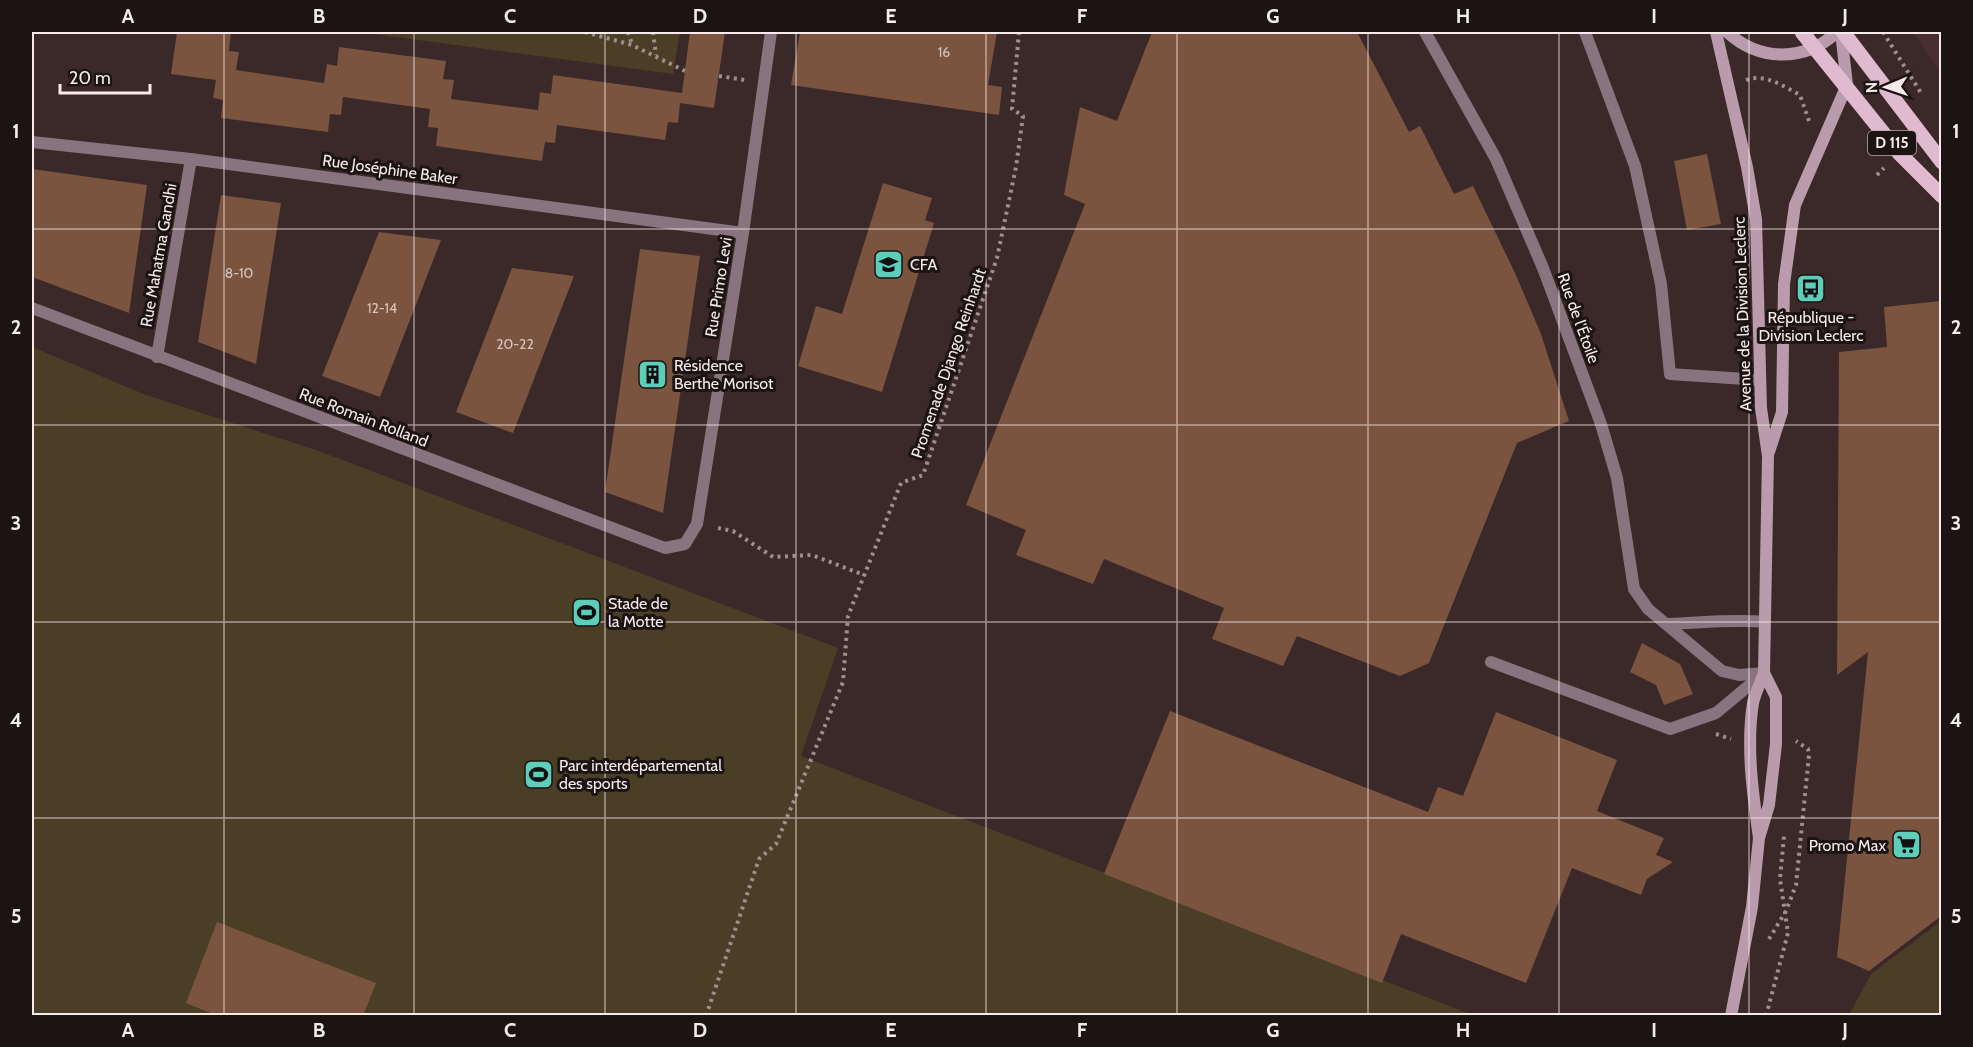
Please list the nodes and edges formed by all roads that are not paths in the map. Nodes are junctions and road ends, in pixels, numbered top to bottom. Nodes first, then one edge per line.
1 (771, 32) edge
2 (1425, 32) edge
3 (1586, 32) edge
4 (1716, 32) edge
5 (1727, 32) edge
6 (1802, 32) edge
7 (1840, 32) edge
8 (1814, 48) junction
9 (1847, 85) junction
10 (32, 142) edge
11 (191, 159) junction
12 (1941, 162) edge
13 (1941, 196) edge
14 (743, 232) junction
15 (32, 309) edge
16 (157, 357) junction
17 (1760, 380) junction
18 (1768, 456) junction
19 (685, 544) joint
20 (1765, 622) junction
21 (1666, 624) junction
22 (1491, 662) dead end
23 (1764, 673) junction
24 (1759, 838) junction
25 (1731, 1016) edge

1 - 14 street, Rue Primo Levi
2 - 21 street, Rue de l'Étoile
3 - 17 street
4 - 17 main road, Avenue de la Division Leclerc
5 - 8 main road
6 - 8 main road, D 115
7 - 8 main road
7 - 9 main road, Avenue de la Division Leclerc
7 - 12 main road, D 115
8 - 9 main road, D 115
9 - 13 main road, D 115
9 - 18 main road, Avenue de la Division Leclerc
10 - 11 street, Rue Joséphine Baker
11 - 14 street, Rue Joséphine Baker
11 - 16 street, Rue Mahatma Gandhi
14 - 19 street, Rue Primo Levi
15 - 16 street, Rue Romain Rolland
16 - 19 street, Rue Romain Rolland
17 - 18 main road, Avenue de la Division Leclerc
18 - 20 main road, Avenue de la Division Leclerc
20 - 21 street
20 - 23 main road, Avenue de la Division Leclerc
21 - 23 street, Rue de l'Étoile
22 - 23 street
23 - 24 main road, Avenue de la Division Leclerc
23 - 24 main road, Avenue de la Division Leclerc
24 - 25 main road, Avenue de la Division Leclerc

